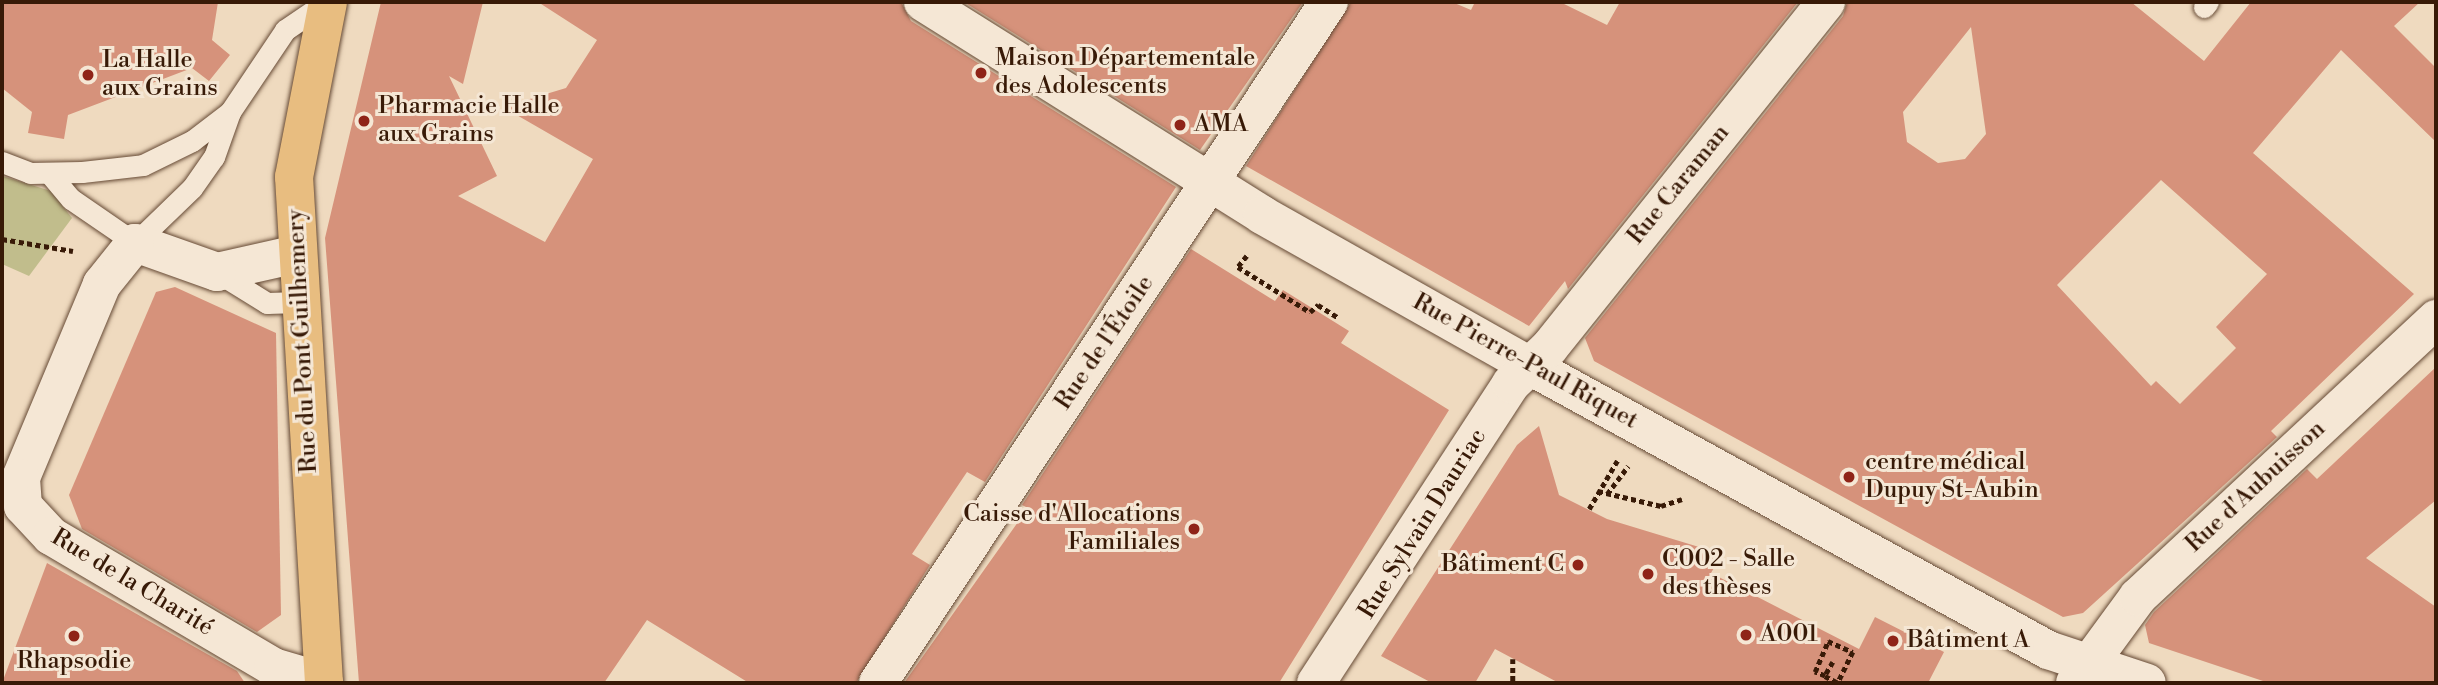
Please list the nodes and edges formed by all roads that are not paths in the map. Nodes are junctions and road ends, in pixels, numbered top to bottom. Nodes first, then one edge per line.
1 (327, 2) edge
2 (923, 2) edge
3 (1329, 2) edge
4 (1826, 2) edge
5 (230, 112) junction
6 (2, 162) edge
7 (50, 173) junction
8 (1208, 183) junction
9 (130, 249) junction
10 (297, 254) junction
11 (217, 272) junction
12 (299, 302) junction
13 (2436, 319) edge
14 (1530, 366) junction
15 (13, 505) edge
16 (2081, 673) edge
17 (2134, 681) edge
18 (324, 683) edge
19 (878, 683) edge
20 (1316, 683) edge

1 - 5 lane
1 - 10 main road, Rue du Pont Guilhemery
2 - 8 street, Rue Pierre-Paul Riquet
3 - 8 street, Rue de l'Étoile
4 - 14 street, Rue Caraman
5 - 7 lane
5 - 9 lane
6 - 7 lane
7 - 9 lane
8 - 14 street, Rue Pierre-Paul Riquet
8 - 19 street, Rue de l'Étoile
9 - 11 street
9 - 15 street, Rue de la Charité
10 - 11 street
10 - 12 main road, Rue du Pont Guilhemery
11 - 12 lane
12 - 18 main road, Rue du Pont Guilhemery
13 - 16 street, Rue d'Aubuisson
14 - 16 street, Rue Pierre-Paul Riquet
14 - 20 street, Rue Sylvain Dauriac
15 - 18 street, Rue de la Charité
16 - 17 street, Rue Pierre-Paul Riquet

